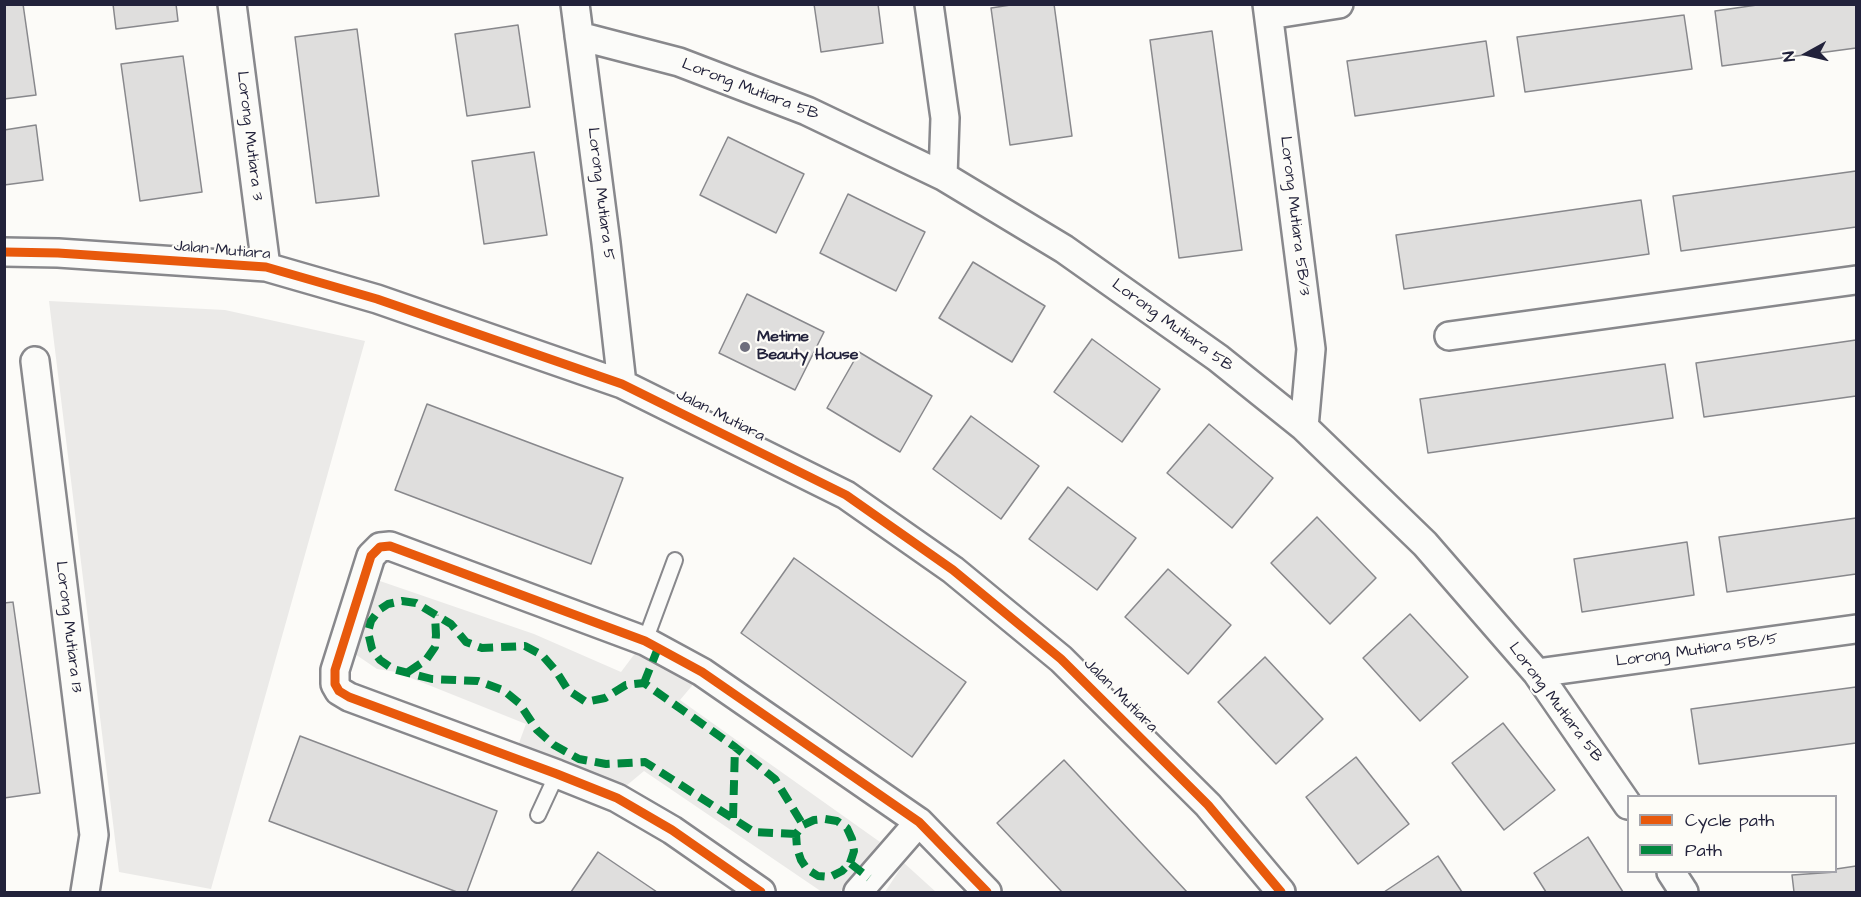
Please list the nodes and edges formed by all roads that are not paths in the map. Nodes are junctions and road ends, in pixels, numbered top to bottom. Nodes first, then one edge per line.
1 (232, 4) edge
2 (575, 4) edge
3 (929, 4) edge
4 (1339, 4) edge
5 (1268, 10) edge
6 (579, 36) junction
7 (943, 176) junction
8 (4, 252) edge
9 (266, 267) junction
10 (1857, 280) edge
11 (1449, 336) dead end
12 (35, 361) dead end
13 (622, 384) junction
14 (1304, 427) junction
15 (675, 560) dead end
16 (1857, 628) edge
17 (645, 641) junction
18 (1537, 673) junction
19 (557, 774) junction
20 (1627, 802) edge
21 (538, 814) dead end
22 (919, 822) junction
23 (1672, 873) edge
24 (84, 892) edge
25 (761, 892) edge
26 (858, 892) edge
27 (987, 892) edge
28 (1281, 892) edge
29 (1684, 892) edge

1 - 9 street, Lorong Mutiara 3
2 - 6 street, Lorong Mutiara 5
3 - 7 street
4 - 5 street
5 - 14 street, Lorong Mutiara 5B/3
6 - 7 street, Lorong Mutiara 5B
6 - 13 street, Lorong Mutiara 5
7 - 14 street, Lorong Mutiara 5B
8 - 9 street, Jalan Mutiara
9 - 13 street, Jalan Mutiara
10 - 11 street
12 - 24 street, Lorong Mutiara 13
13 - 28 street, Jalan Mutiara
14 - 18 street, Lorong Mutiara 5B
15 - 17 lane
16 - 18 street, Lorong Mutiara 5B/5
17 - 19 street
17 - 22 street
18 - 20 street, Lorong Mutiara 5B
19 - 21 lane
19 - 25 street
22 - 26 street
22 - 27 street
23 - 29 street

